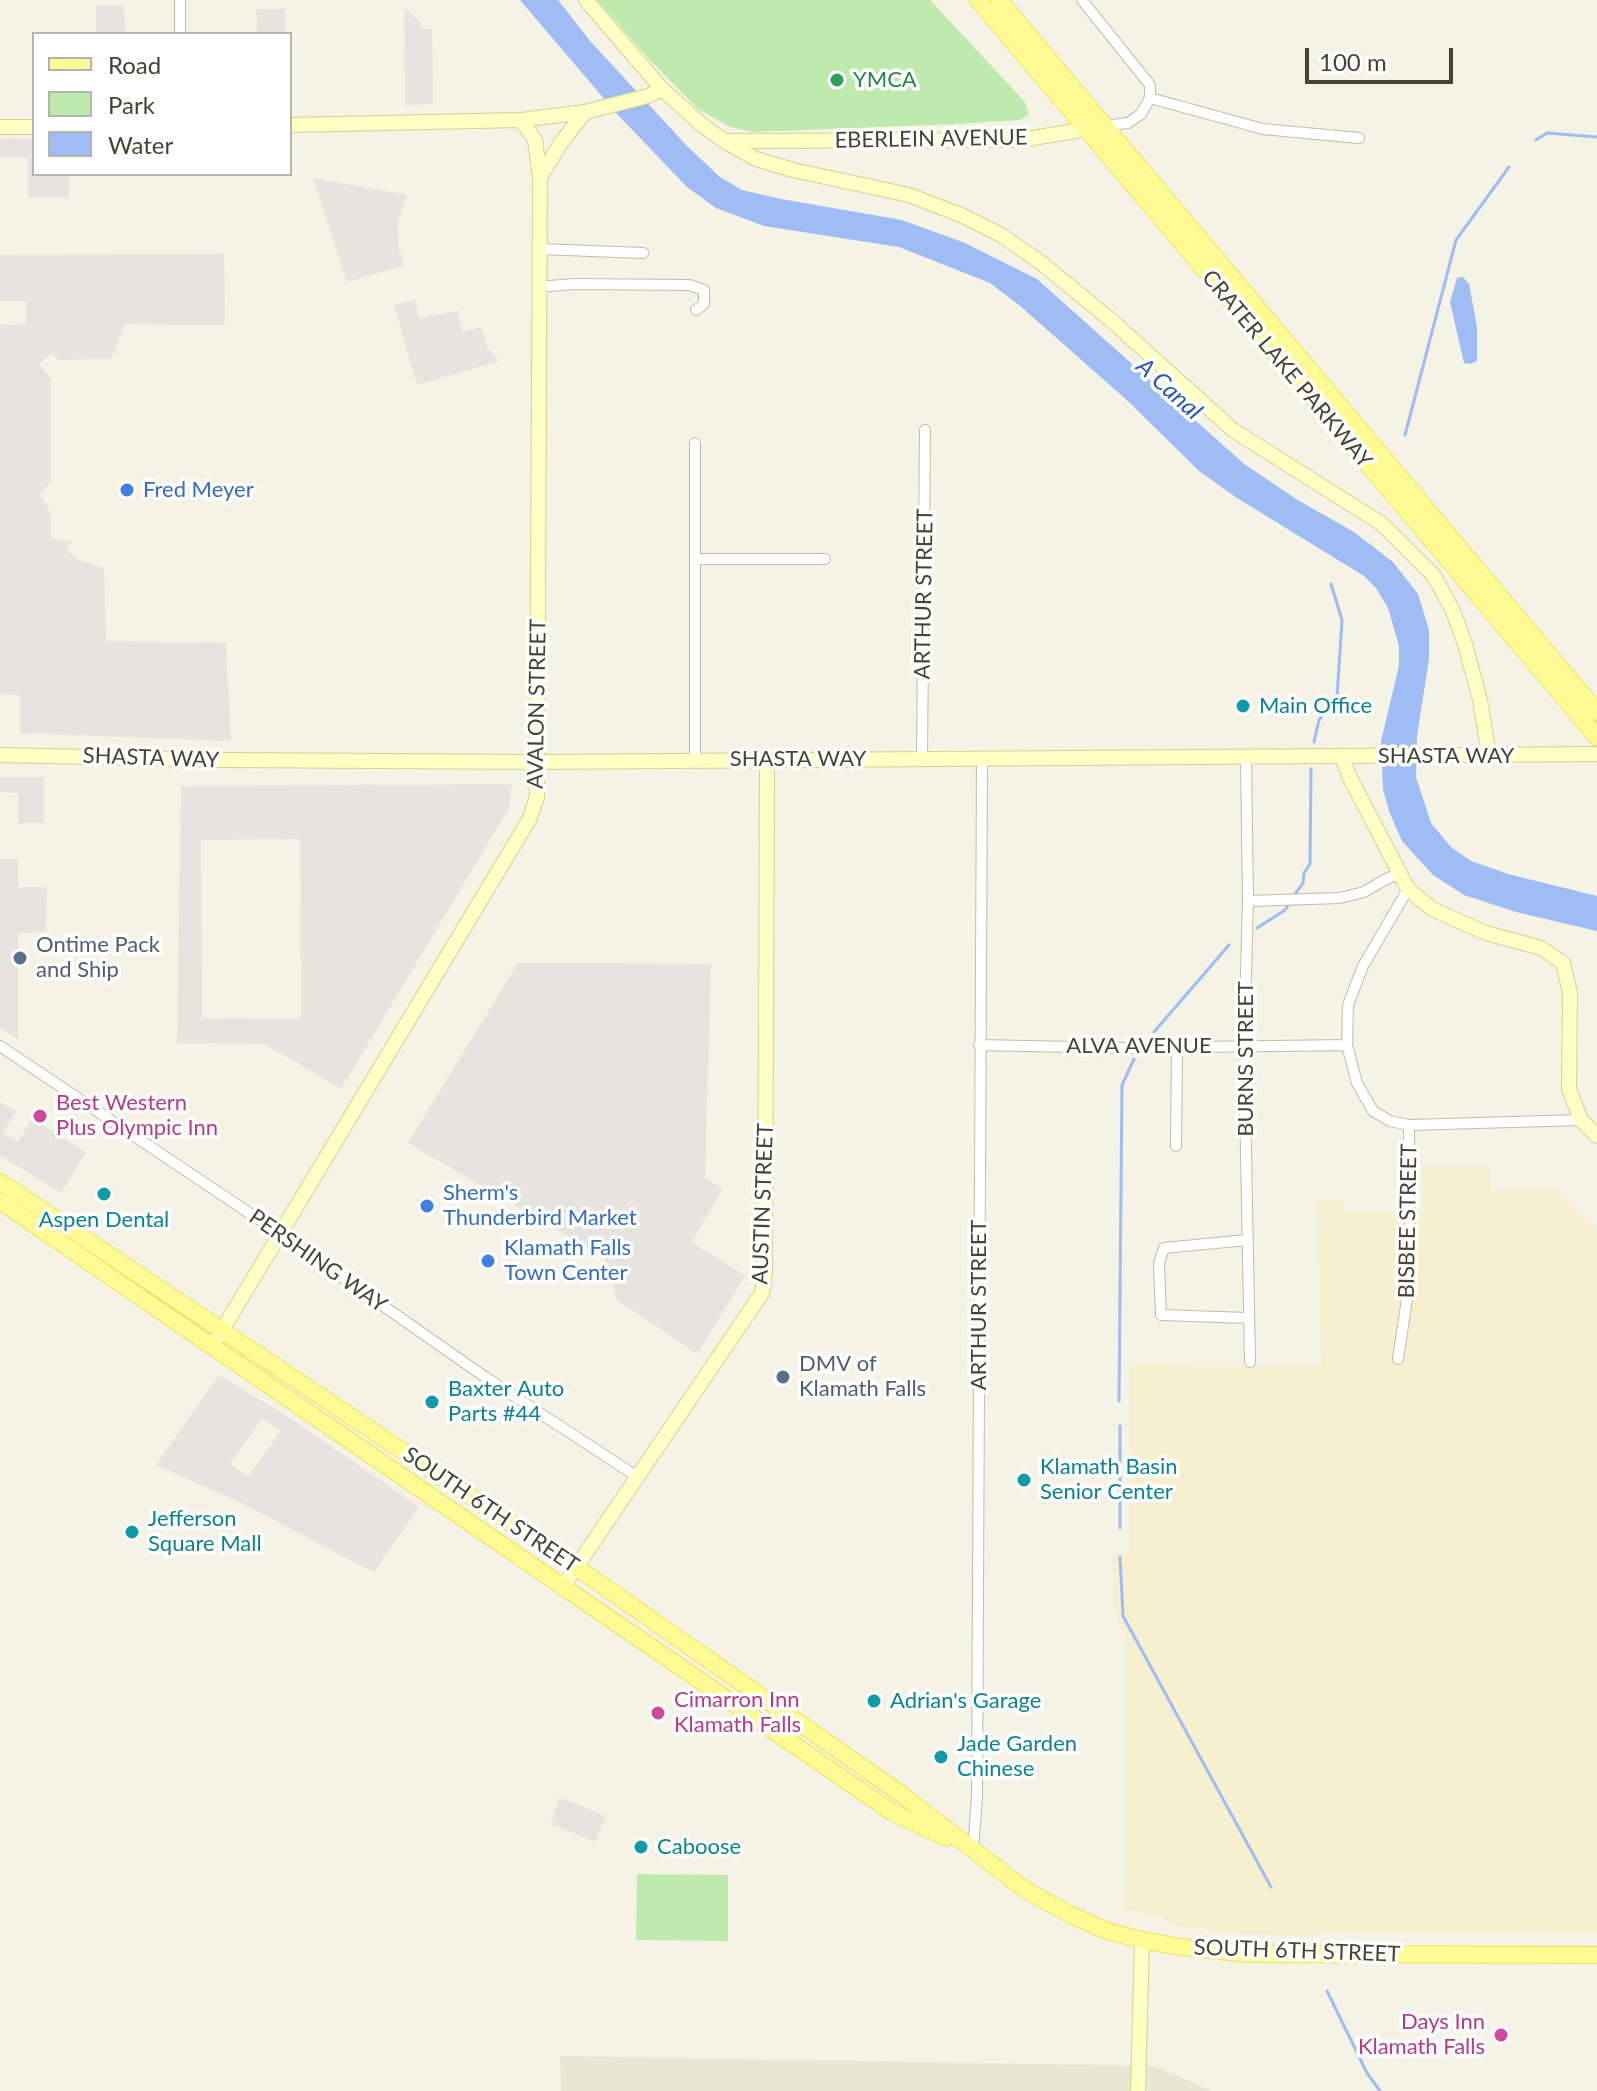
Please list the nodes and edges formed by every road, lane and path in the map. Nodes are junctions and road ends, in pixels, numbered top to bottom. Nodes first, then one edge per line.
1 (180, 0) edge
2 (586, 0) edge
3 (978, 0) edge
4 (999, 0) edge
5 (1082, 0) edge
6 (180, 32) edge
7 (662, 89) junction
8 (1150, 98) junction
9 (585, 112) junction
10 (521, 120) junction
11 (292, 125) edge
12 (1105, 126) junction
13 (0, 127) edge
14 (32, 127) edge
15 (1086, 130) junction
16 (1359, 138) dead end
17 (724, 141) junction
18 (540, 177) junction
19 (539, 249) junction
20 (643, 253) dead end
21 (539, 287) junction
22 (696, 310) dead end
23 (925, 430) dead end
24 (695, 443) dead end
25 (695, 559) junction
26 (825, 559) dead end
27 (1597, 712) edge
28 (1597, 737) edge
29 (1597, 754) edge
30 (0, 755) edge
31 (1489, 755) junction
32 (1342, 756) junction
33 (1246, 757) junction
34 (922, 758) junction
35 (982, 758) junction
36 (767, 759) junction
37 (695, 760) junction
38 (539, 762) junction
39 (1401, 874) junction
40 (1408, 889) junction
41 (1248, 901) junction
42 (979, 1045) junction
43 (1347, 1045) junction
44 (0, 1046) edge
45 (1244, 1046) junction
46 (1177, 1047) junction
47 (1581, 1120) junction
48 (1409, 1125) junction
49 (1597, 1136) edge
50 (1176, 1146) dead end
51 (0, 1182) edge
52 (0, 1201) edge
53 (0, 1211) edge
54 (23, 1217) junction
55 (279, 1233) junction
56 (1247, 1240) junction
57 (1249, 1318) junction
58 (222, 1330) junction
59 (212, 1347) junction
60 (1398, 1359) dead end
61 (1250, 1362) dead end
62 (636, 1476) junction
63 (576, 1567) junction
64 (562, 1588) junction
65 (973, 1851) junction
66 (1142, 1940) junction
67 (1597, 1955) edge
68 (1138, 2091) edge

1 - 6 street
2 - 7 street
3 - 15 main road, CRATER LAKE PARKWAY
4 - 12 main road, CRATER LAKE PARKWAY
5 - 8 street
7 - 9 street
7 - 17 street
8 - 12 street, EBERLEIN AVENUE
8 - 16 street
9 - 10 street
9 - 18 street
10 - 11 street
10 - 18 street, AVALON STREET
12 - 15 street, EBERLEIN AVENUE
12 - 27 main road, CRATER LAKE PARKWAY
13 - 14 street
15 - 17 street, EBERLEIN AVENUE
15 - 28 main road, CRATER LAKE PARKWAY
17 - 31 street
18 - 19 street, AVALON STREET
19 - 20 street
19 - 21 street, AVALON STREET
21 - 22 street
21 - 38 street, AVALON STREET
23 - 34 street, ARTHUR STREET
24 - 25 street
25 - 26 street
25 - 37 street
29 - 31 street, SHASTA WAY
30 - 38 street, SHASTA WAY
31 - 32 street, SHASTA WAY
32 - 33 street, SHASTA WAY
32 - 39 street
33 - 35 street, SHASTA WAY
33 - 41 street, BURNS STREET
34 - 35 street, SHASTA WAY
34 - 36 street, SHASTA WAY
35 - 42 street, ARTHUR STREET
36 - 37 street, SHASTA WAY
36 - 62 street, AUSTIN STREET
37 - 38 street, SHASTA WAY
38 - 55 street, AVALON STREET
39 - 40 street
39 - 41 street
40 - 43 street, BISBEE STREET
40 - 47 street
41 - 45 street, BURNS STREET
42 - 46 street, ALVA AVENUE
42 - 65 street, ARTHUR STREET
43 - 45 street, ALVA AVENUE
43 - 48 street, BISBEE STREET
44 - 55 street, PERSHING WAY
45 - 46 street, ALVA AVENUE
45 - 56 street, BURNS STREET
46 - 50 street
47 - 48 street
47 - 49 street
48 - 60 street, BISBEE STREET
51 - 58 main road, SOUTH 6TH STREET
52 - 54 main road, SOUTH 6TH STREET
53 - 54 main road
54 - 59 main road, SOUTH 6TH STREET
55 - 58 street, AVALON STREET
55 - 62 street, PERSHING WAY
56 - 57 street, BURNS STREET
56 - 57 street
57 - 61 street, BURNS STREET
58 - 59 street, AVALON STREET
58 - 63 main road, SOUTH 6TH STREET
59 - 64 main road, SOUTH 6TH STREET
62 - 63 street, AUSTIN STREET
63 - 64 street, AUSTIN STREET
63 - 65 main road, SOUTH 6TH STREET
64 - 65 main road, SOUTH 6TH STREET
65 - 66 main road, SOUTH 6TH STREET
66 - 67 main road, SOUTH 6TH STREET
66 - 68 street

